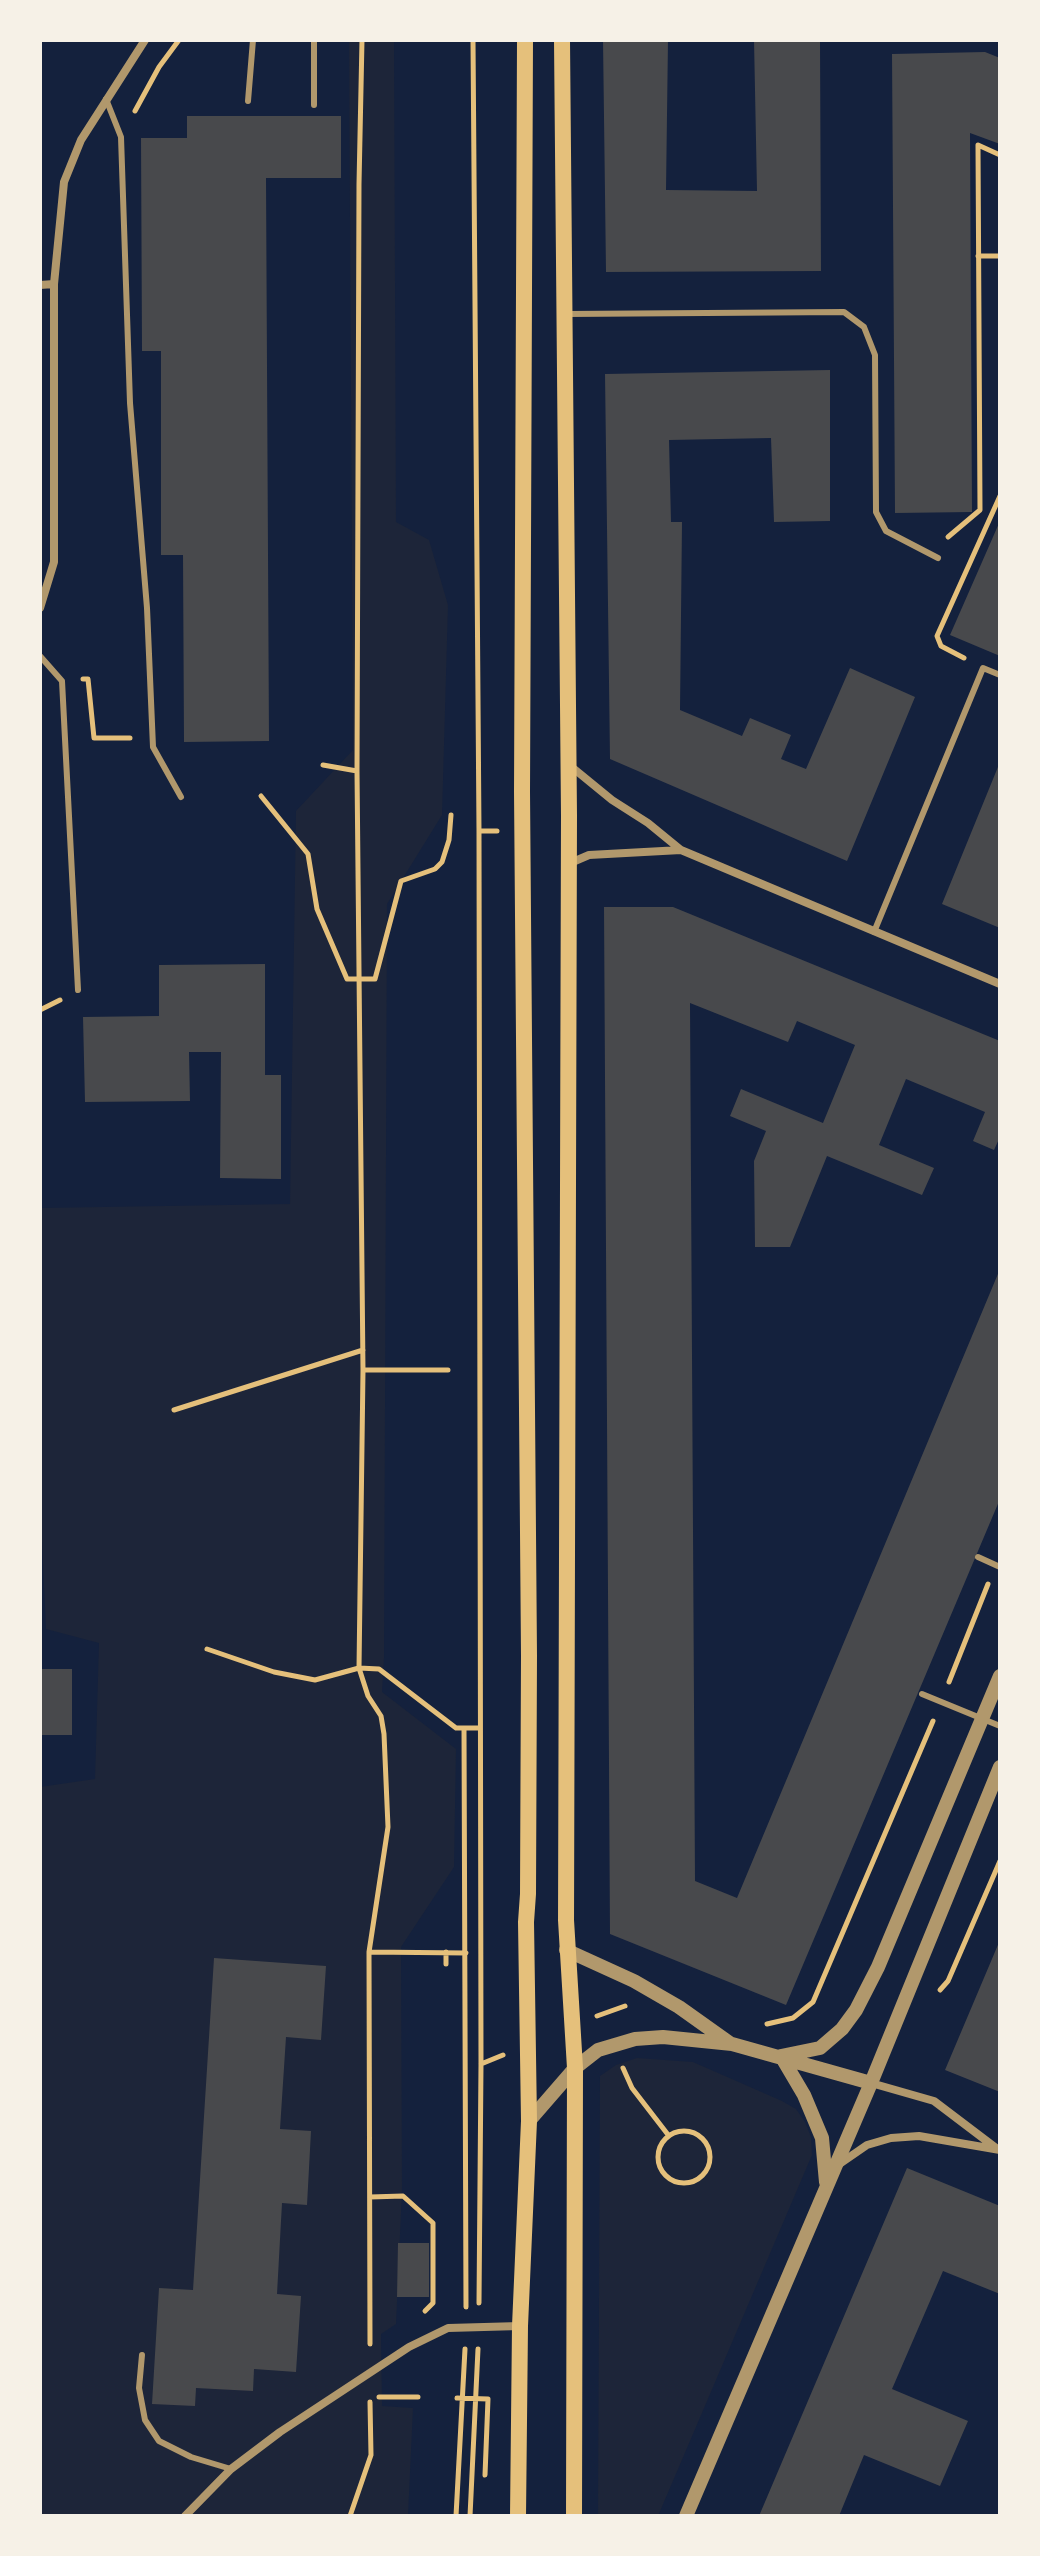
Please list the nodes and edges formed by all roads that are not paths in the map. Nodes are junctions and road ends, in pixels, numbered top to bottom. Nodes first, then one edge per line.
1 (145, 40) edge
2 (253, 40) edge
3 (314, 40) edge
4 (525, 40) edge
5 (562, 40) edge
6 (106, 98) junction
7 (248, 101) dead end
8 (314, 105) dead end
9 (54, 284) junction
10 (40, 285) edge
11 (564, 314) junction
12 (938, 558) dead end
13 (40, 608) edge
14 (40, 656) edge
15 (1000, 675) edge
16 (567, 763) junction
17 (181, 797) dead end
18 (681, 850) junction
19 (568, 864) junction
20 (874, 932) junction
21 (1000, 984) edge
22 (78, 990) dead end
23 (978, 1557) dead end
24 (998, 1566) edge
25 (1000, 1676) edge
26 (922, 1694) dead end
27 (982, 1719) junction
28 (1000, 1726) edge
29 (1000, 1767) edge
30 (566, 1950) junction
31 (732, 2044) junction
32 (781, 2056) junction
33 (575, 2068) junction
34 (871, 2083) junction
35 (529, 2121) junction
36 (998, 2149) edge
37 (834, 2168) junction
38 (827, 2183) junction
39 (520, 2326) junction
40 (142, 2355) dead end
41 (231, 2469) junction
42 (185, 2516) edge
43 (518, 2516) edge
44 (574, 2516) edge
45 (686, 2516) edge

1 - 6 street
2 - 7 lane
3 - 8 lane
4 - 35 main road
5 - 11 main road
6 - 9 street
6 - 17 lane
9 - 10 street
9 - 13 street
11 - 12 lane
11 - 16 main road
14 - 22 lane
15 - 20 lane
16 - 18 street
16 - 19 main road
18 - 19 street
18 - 20 street
19 - 30 main road
20 - 21 street
23 - 24 lane
25 - 27 street
26 - 27 lane
27 - 28 lane
27 - 32 street
29 - 34 street
30 - 31 street
30 - 33 main road
31 - 32 street
31 - 33 street
32 - 34 street
32 - 38 street
33 - 35 street
33 - 44 main road
34 - 36 street
34 - 37 street
35 - 39 main road
36 - 37 street
37 - 38 street
38 - 45 street
39 - 41 street
39 - 43 main road
40 - 41 lane
41 - 42 street

